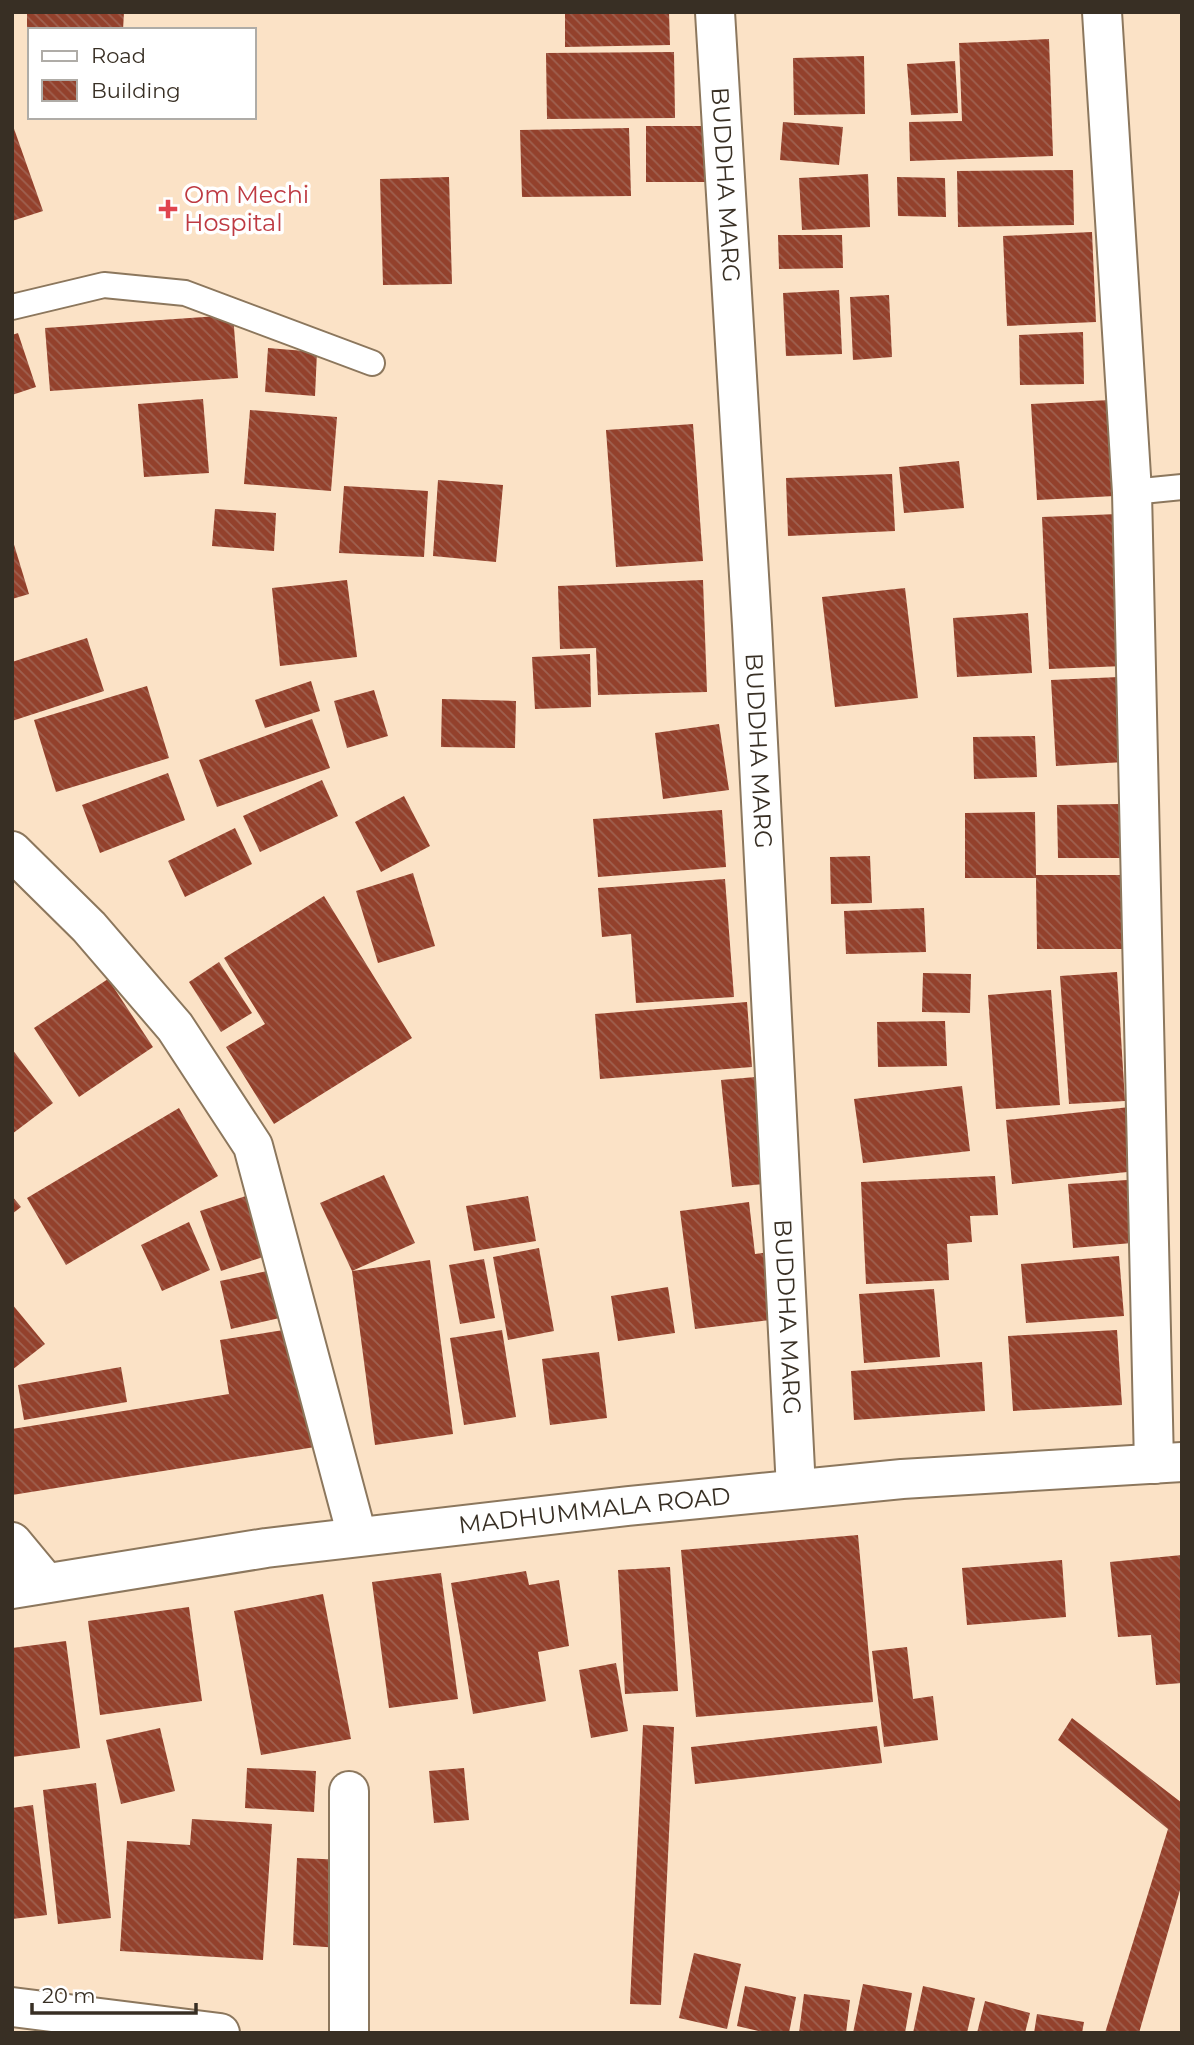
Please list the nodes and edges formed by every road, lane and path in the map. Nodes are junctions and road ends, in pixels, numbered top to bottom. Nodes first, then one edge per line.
1 (715, 12) edge
2 (1102, 12) edge
3 (12, 306) edge
4 (372, 363) dead end
5 (1182, 487) edge
6 (1132, 492) junction
7 (12, 851) edge
8 (1168, 1463) edge
9 (796, 1489) junction
10 (357, 1536) junction
11 (12, 1542) edge
12 (29, 1586) edge
13 (349, 1791) dead end
14 (28, 2016) edge
15 (220, 2033) edge
16 (349, 2033) edge

1 - 9 street, BUDDHA MARG
2 - 6 street
3 - 4 lane
5 - 6 lane
6 - 8 street
7 - 10 street
8 - 9 street, MADHUMMALA ROAD
9 - 10 street, MADHUMMALA ROAD
10 - 12 street, MADHUMMALA ROAD
11 - 12 street
13 - 16 street
14 - 15 street

